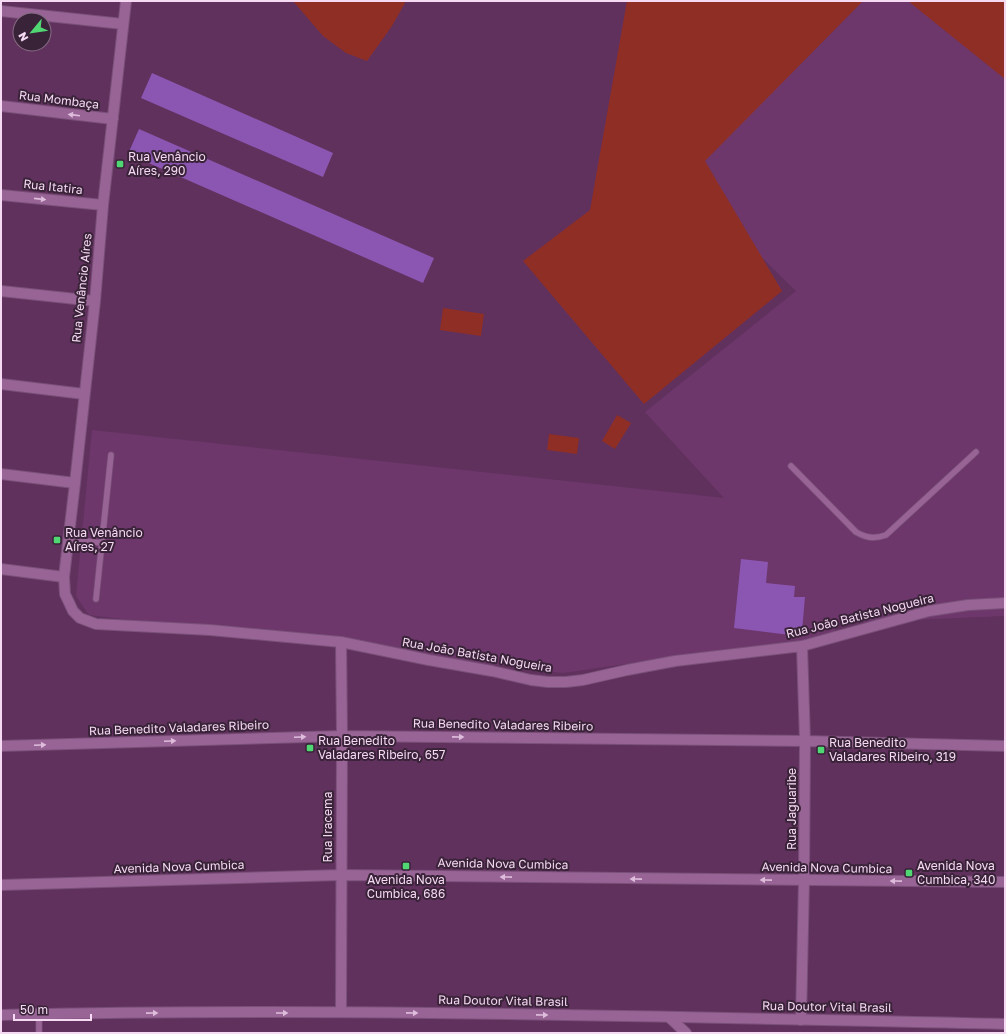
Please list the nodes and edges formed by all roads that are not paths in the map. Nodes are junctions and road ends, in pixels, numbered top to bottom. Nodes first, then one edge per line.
1 (126, 1) edge
2 (1, 11) edge
3 (124, 24) junction
4 (1, 106) edge
5 (113, 119) junction
6 (1, 195) edge
7 (103, 205) junction
8 (1, 291) edge
9 (95, 301) junction
10 (1, 384) edge
11 (84, 394) junction
12 (976, 452) dead end
13 (111, 455) dead end
14 (791, 466) dead end
15 (1, 474) edge
16 (75, 484) junction
17 (68, 540) junction
18 (102, 543) junction
19 (1, 569) edge
20 (64, 577) junction
21 (96, 599) dead end
22 (1005, 603) edge
23 (341, 642) junction
24 (802, 646) junction
25 (342, 736) junction
26 (805, 741) junction
27 (1, 746) edge
28 (1005, 746) edge
29 (341, 875) junction
30 (804, 880) junction
31 (1005, 882) edge
32 (1, 885) edge
33 (341, 1012) junction
34 (1, 1015) edge
35 (39, 1015) junction
36 (669, 1017) junction
37 (801, 1020) junction
38 (1005, 1024) edge
39 (40, 1033) edge
40 (686, 1033) edge

1 - 3 street, Rua Venâncio Aíres
2 - 3 street
3 - 5 street, Rua Venâncio Aíres
5 -> 4 street, Rua Mombaça
5 - 7 street, Rua Venâncio Aíres
6 -> 7 street, Rua Itatira
7 - 9 street, Rua Venâncio Aíres
8 - 9 street
9 - 11 street, Rua Venâncio Aíres
10 - 11 street
11 - 16 street, Rua Venâncio Aíres
12 - 14 lane
13 - 18 lane
15 - 16 street
16 - 17 street, Rua Venâncio Aíres
17 - 18 lane
17 - 20 street, Rua Venâncio Aíres
18 - 21 lane
19 - 20 street
20 - 23 street, Rua João Batista Nogueira
22 - 24 street, Rua João Batista Nogueira
23 - 24 street, Rua João Batista Nogueira
23 - 25 street, Rua Iracema
24 - 26 street, Rua Jaguaribe
25 -> 26 street, Rua Benedito Valadares Ribeiro
27 -> 25 street, Rua Benedito Valadares Ribeiro
25 - 29 street, Rua Iracema
26 - 28 street, Rua Benedito Valadares Ribeiro
26 - 30 street, Rua Jaguaribe
30 -> 29 street, Avenida Nova Cumbica
29 - 32 street, Avenida Nova Cumbica
29 - 33 street, Rua Iracema
31 -> 30 street, Avenida Nova Cumbica
30 - 37 street, Rua Jaguaribe
35 -> 33 street, Rua Doutor Vital Brasil
33 -> 36 street, Rua Doutor Vital Brasil
34 - 35 street, Rua Doutor Vital Brasil
35 - 39 lane
36 - 37 street, Rua Doutor Vital Brasil
36 - 40 street
37 - 38 street, Rua Doutor Vital Brasil

